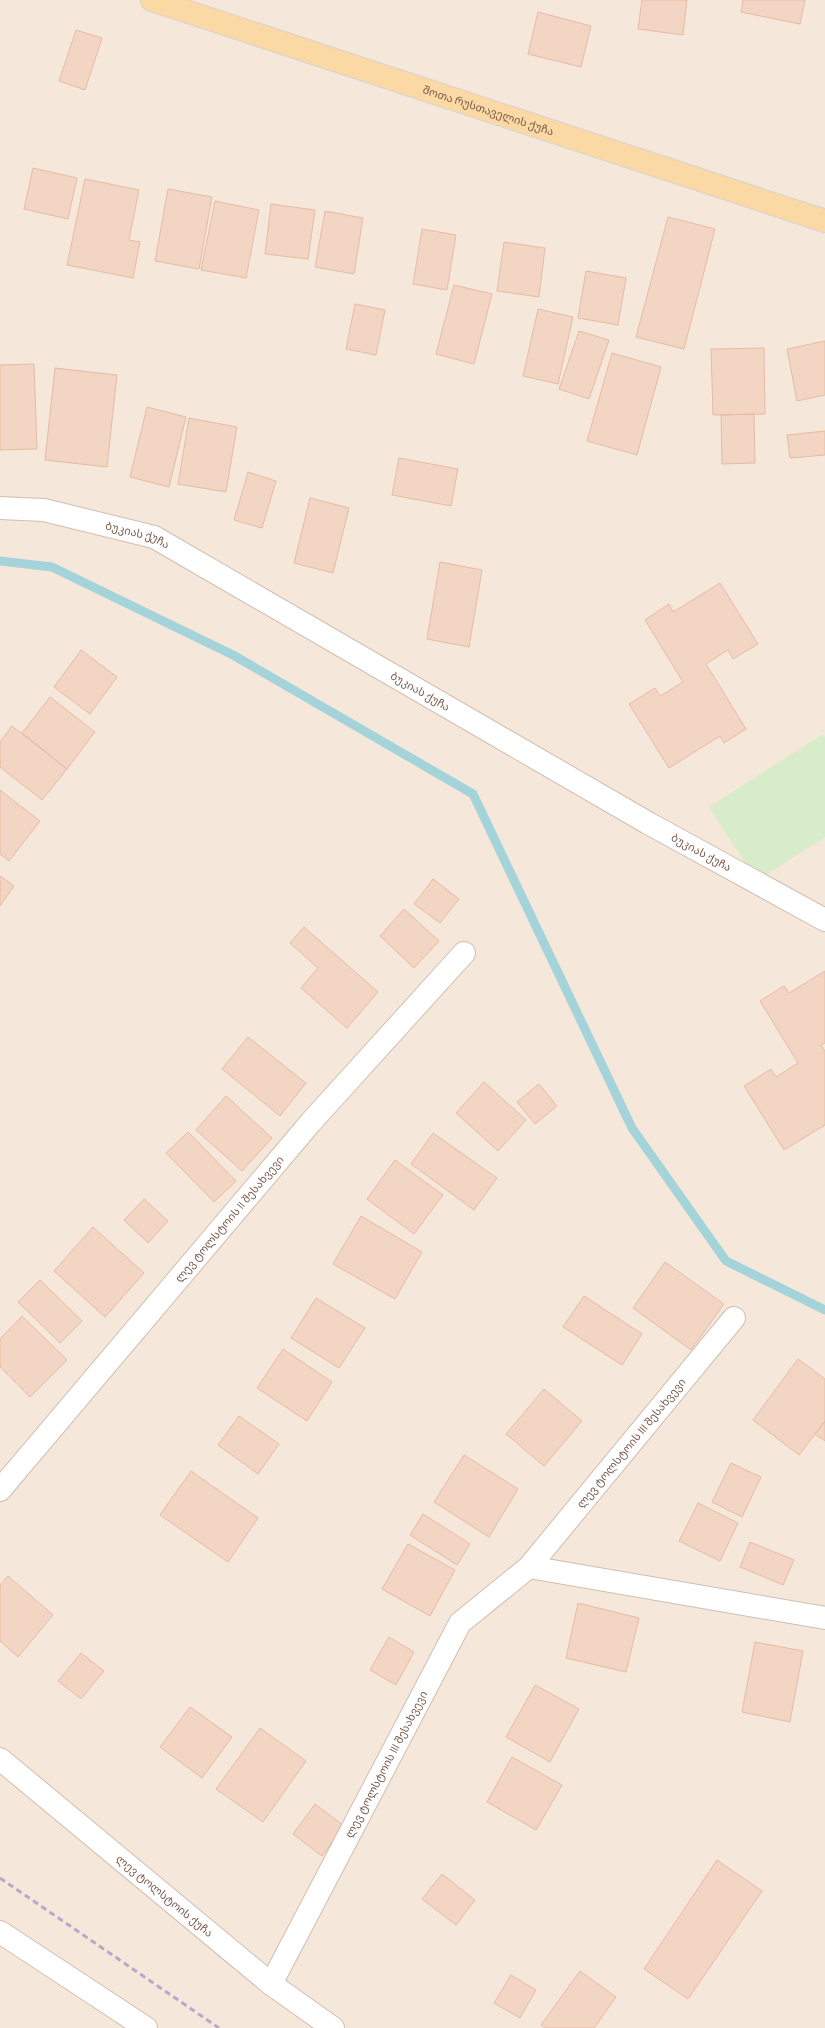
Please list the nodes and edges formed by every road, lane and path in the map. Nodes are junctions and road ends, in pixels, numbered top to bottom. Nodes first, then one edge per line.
1 (152, 0) edge
2 (825, 221) edge
3 (0, 508) edge
4 (825, 920) edge
5 (464, 952) dead end
6 (734, 1318) dead end
7 (0, 1490) edge
8 (529, 1567) junction
9 (825, 1618) edge
10 (0, 1760) edge
11 (0, 1932) edge
12 (272, 1984) junction
13 (146, 2028) edge
14 (333, 2028) edge

1 - 2 main road, შოთა რუსთაველის ქუჩა
3 - 4 street, ბუკიას ქუჩა
5 - 7 street, ლევ ტოლსტოის II შესახვევი
6 - 8 street, ლევ ტოლსტოის III შესახვევი
8 - 9 street
8 - 12 street, ლევ ტოლსტოის III შესახვევი
10 - 12 street, ლევ ტოლსტოის ქუჩა
11 - 13 street
12 - 14 street, ლევ ტოლსტოის ქუჩა

